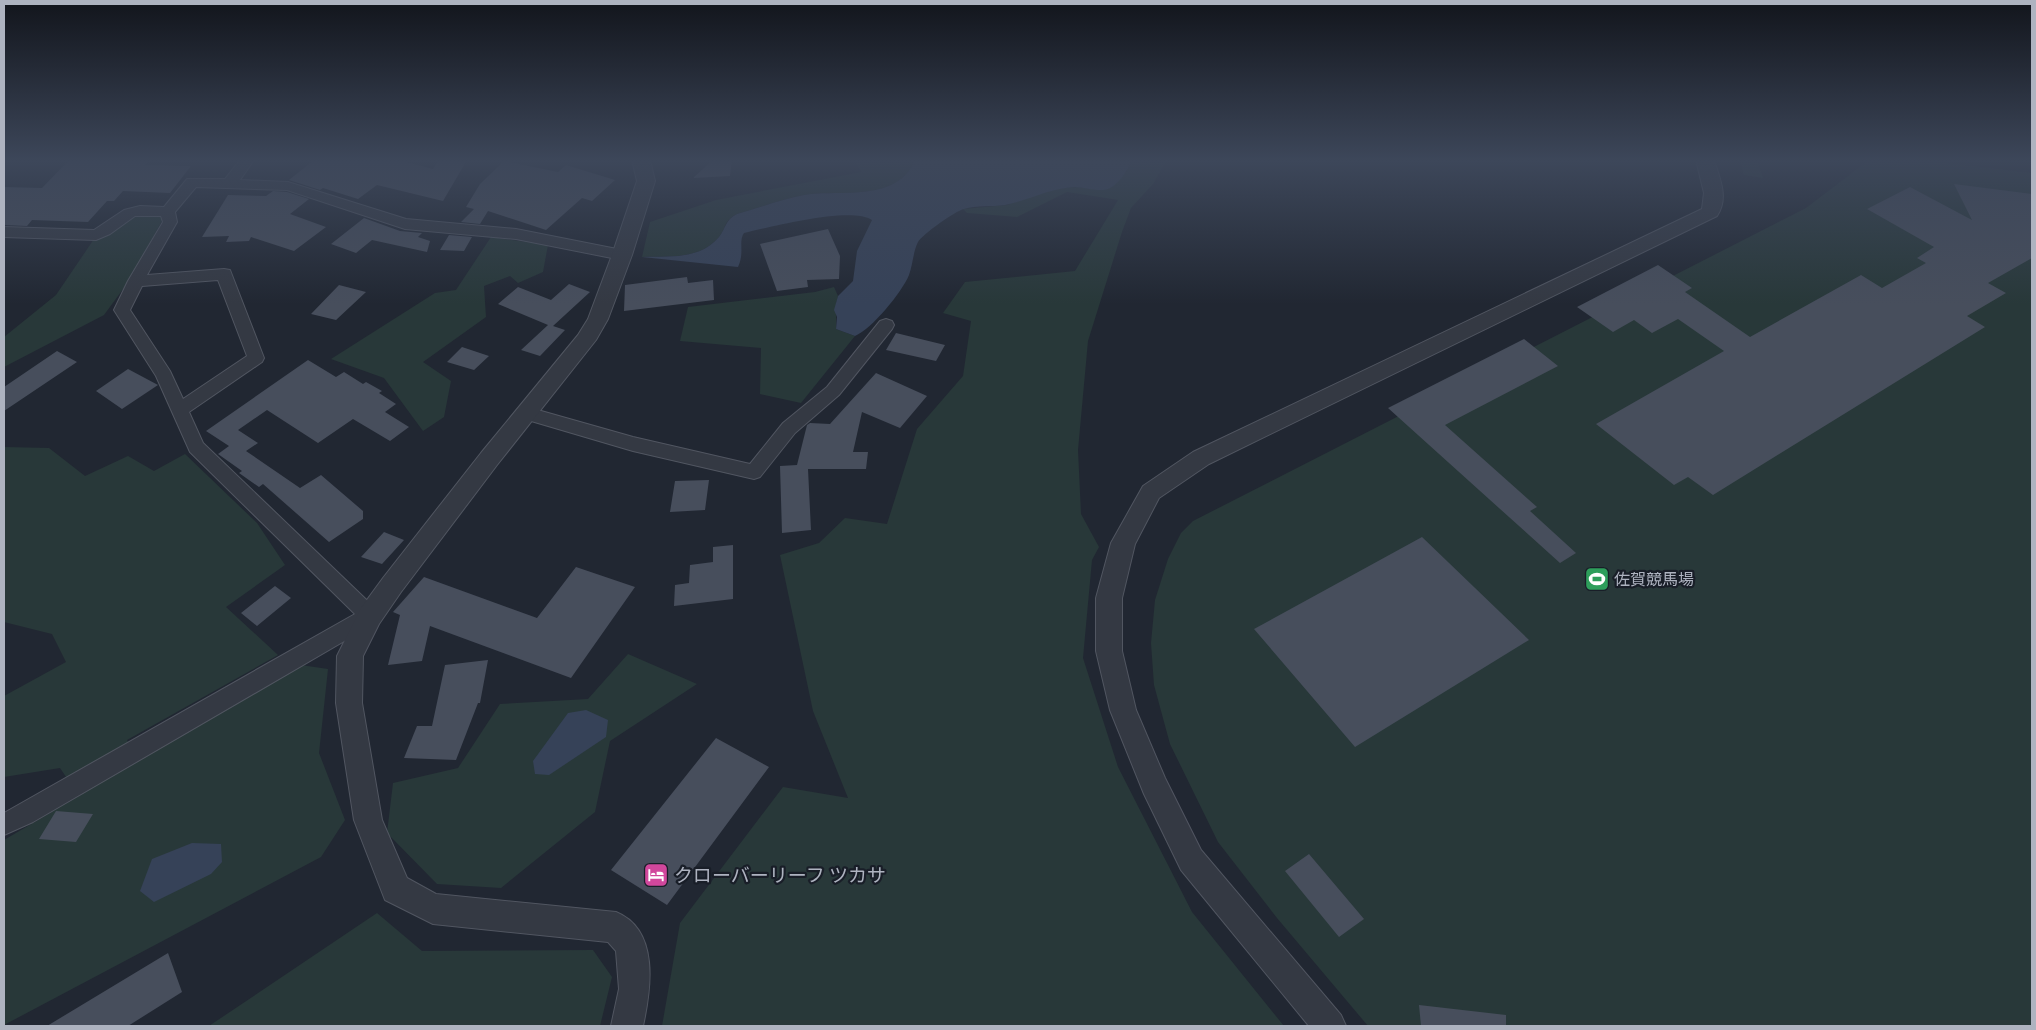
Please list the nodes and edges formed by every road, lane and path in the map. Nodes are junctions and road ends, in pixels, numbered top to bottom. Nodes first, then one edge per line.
1 (171, 208) edge
2 (356, 208) edge
3 (637, 208) edge
4 (1712, 208) edge
5 (168, 212) junction
6 (4, 232) edge
7 (622, 255) junction
8 (136, 281) junction
9 (886, 325) dead end
10 (179, 410) junction
11 (527, 413) junction
12 (370, 616) junction
13 (4, 824) edge
14 (627, 1026) edge
15 (1330, 1026) edge

1 - 5 street
2 - 7 street
3 - 7 street
4 - 15 street
5 - 6 street
5 - 8 street
7 - 11 street
8 - 10 street
8 - 10 street
9 - 11 street
10 - 12 street
11 - 12 street
12 - 13 street
12 - 14 street

